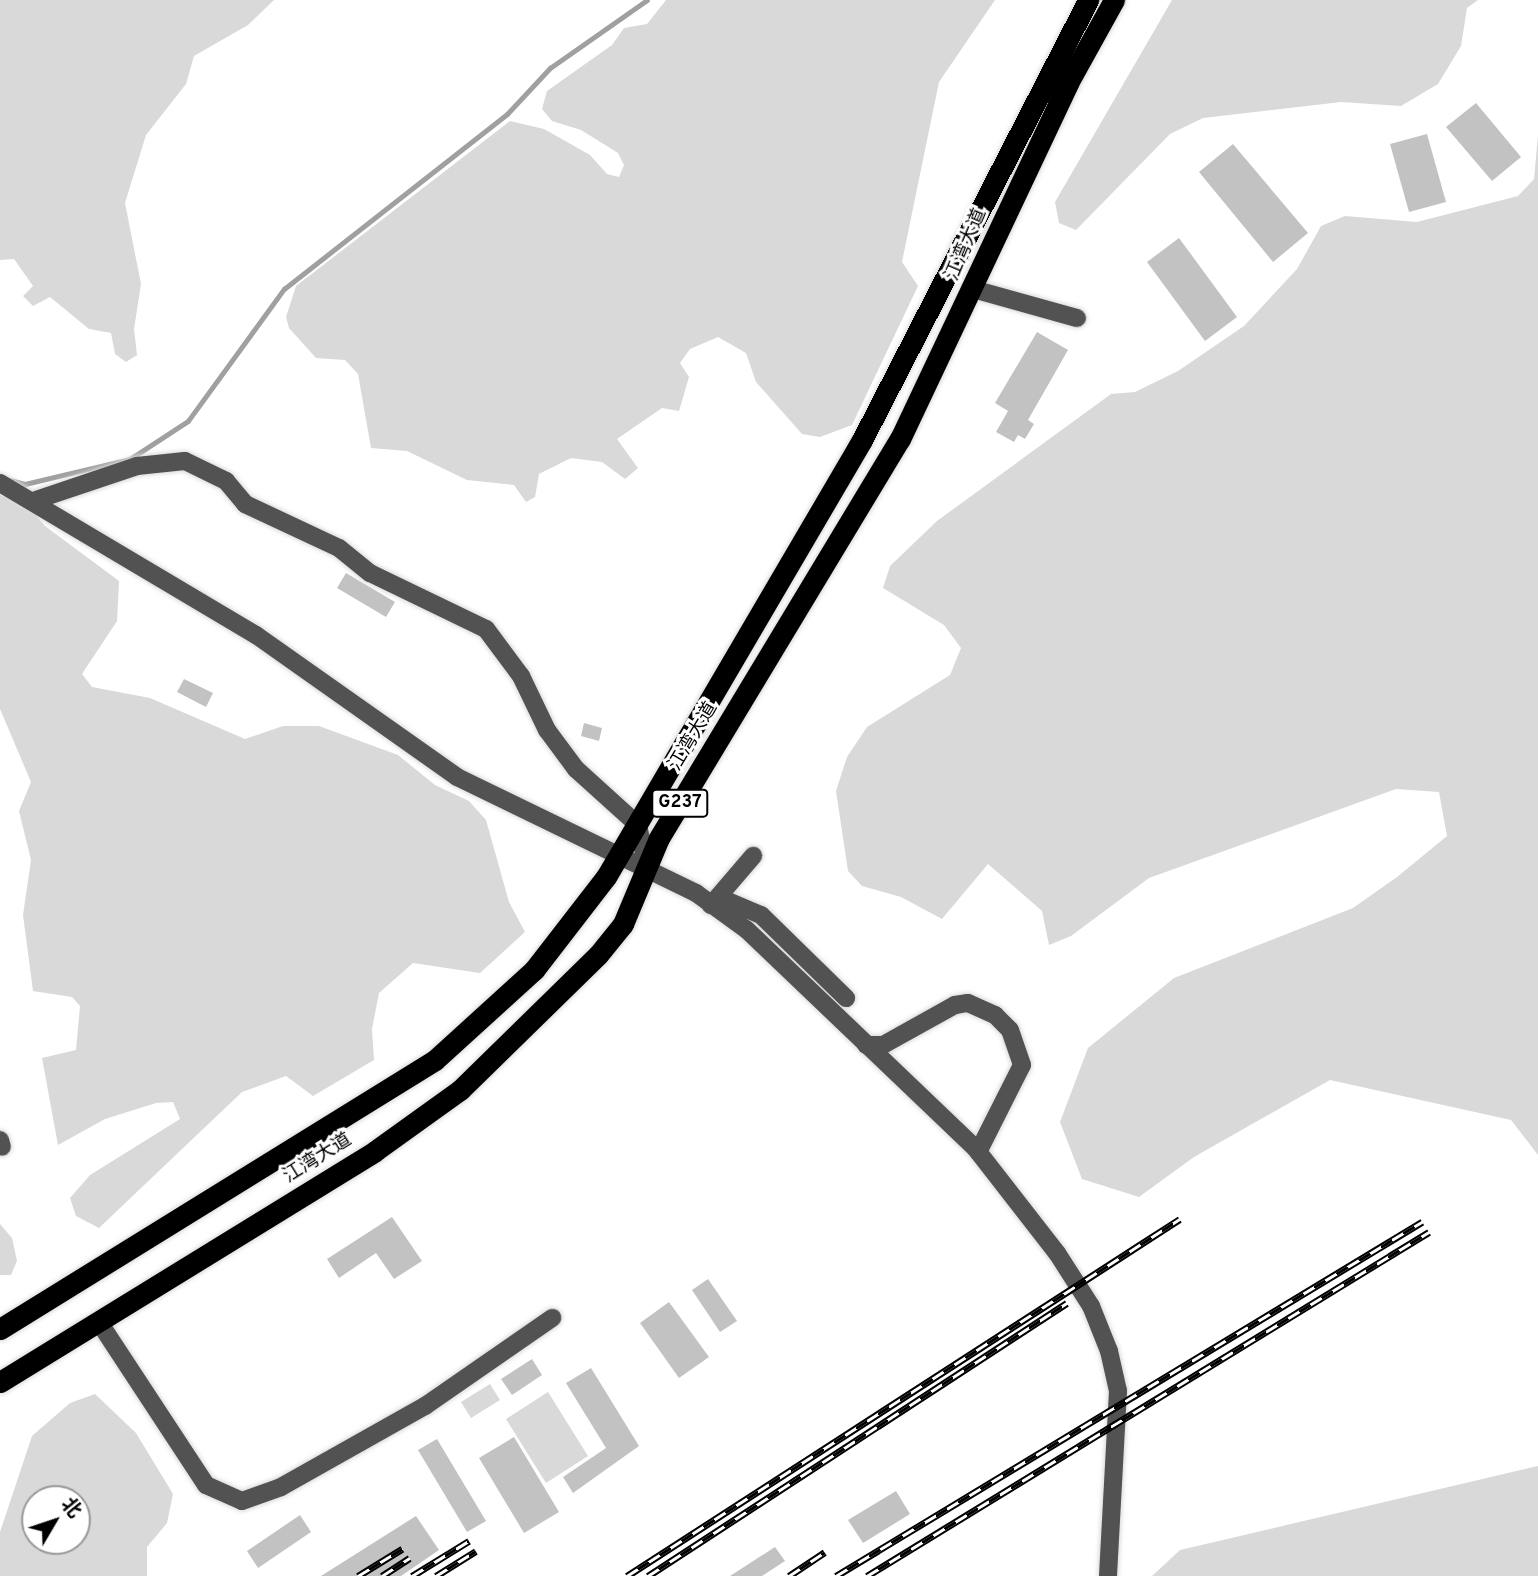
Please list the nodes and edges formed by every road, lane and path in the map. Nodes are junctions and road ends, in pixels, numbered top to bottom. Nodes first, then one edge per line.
1 (1088, 0) edge
2 (1114, 0) edge
3 (974, 289) junction
4 (1077, 318) dead end
5 (0, 483) edge
6 (36, 500) junction
7 (638, 825) junction
8 (754, 856) dead end
9 (618, 858) junction
10 (648, 873) junction
11 (711, 905) junction
12 (846, 998) dead end
13 (866, 1045) junction
14 (978, 1152) junction
15 (552, 1318) dead end
16 (99, 1322) junction
17 (0, 1329) edge
18 (0, 1382) edge
19 (1108, 1576) edge

1 - 7 highway, 江湾大道 / G237
2 - 3 highway, 江湾大道 / G237
3 - 4 street
3 - 10 highway, 江湾大道 / G237
5 - 6 street
6 - 7 street
6 - 9 street
7 - 9 highway, 江湾大道 / G237
7 - 10 street
8 - 11 street
9 - 10 street
9 - 17 highway, 江湾大道 / G237
10 - 11 street
10 - 16 highway, 江湾大道 / G237
11 - 12 street
11 - 13 street
13 - 14 street
13 - 14 street
14 - 19 street
15 - 16 street
16 - 18 highway, 江湾大道 / G237

